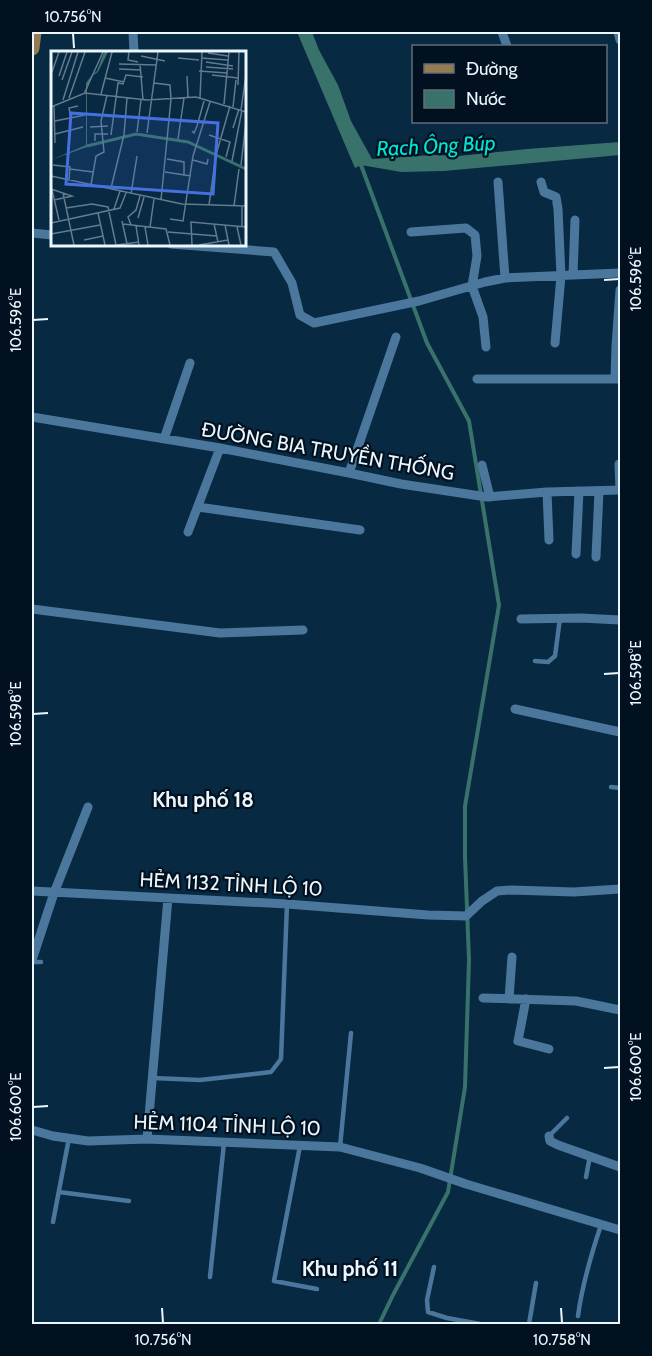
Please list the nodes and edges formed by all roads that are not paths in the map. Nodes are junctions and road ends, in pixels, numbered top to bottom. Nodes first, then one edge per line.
1 (34, 32) edge
2 (134, 32) edge
3 (618, 32) edge
4 (621, 40) edge
5 (32, 43) edge
6 (32, 48) edge
7 (134, 51) edge
8 (498, 182) dead end
9 (541, 182) dead end
10 (575, 220) dead end
11 (411, 232) dead end
12 (32, 233) edge
13 (51, 235) edge
14 (197, 246) edge
15 (621, 273) edge
16 (573, 275) junction
17 (561, 276) junction
18 (505, 278) junction
19 (472, 286) junction
20 (621, 290) edge
21 (396, 337) dead end
22 (555, 343) dead end
23 (486, 347) dead end
24 (190, 363) dead end
25 (477, 379) dead end
26 (618, 379) edge
27 (32, 417) edge
28 (164, 440) junction
29 (220, 448) junction
30 (619, 464) edge
31 (482, 465) dead end
32 (349, 473) junction
33 (620, 490) edge
34 (579, 491) junction
35 (600, 491) junction
36 (547, 492) junction
37 (489, 497) junction
38 (198, 507) junction
39 (360, 530) dead end
40 (188, 532) dead end
41 (549, 540) dead end
42 (576, 554) dead end
43 (596, 556) dead end
44 (32, 609) edge
45 (560, 618) junction
46 (521, 619) dead end
47 (621, 620) edge
48 (303, 630) dead end
49 (535, 661) dead end
50 (515, 709) dead end
51 (621, 732) edge
52 (611, 787) dead end
53 (621, 789) edge
54 (88, 807) dead end
55 (621, 889) edge
56 (32, 891) edge
57 (54, 893) junction
58 (168, 898) junction
59 (287, 904) junction
60 (512, 957) dead end
61 (35, 961) edge
62 (483, 998) dead end
63 (508, 999) junction
64 (526, 999) junction
65 (621, 1010) edge
66 (351, 1033) dead end
67 (549, 1049) dead end
68 (152, 1078) junction
69 (567, 1118) dead end
70 (32, 1130) edge
71 (549, 1136) joint
72 (69, 1138) junction
73 (147, 1139) junction
74 (224, 1143) junction
75 (300, 1146) junction
76 (340, 1148) junction
77 (590, 1156) junction
78 (621, 1167) edge
79 (586, 1177) dead end
80 (59, 1192) junction
81 (129, 1201) dead end
82 (53, 1222) dead end
83 (601, 1225) junction
84 (621, 1230) edge
85 (435, 1267) dead end
86 (210, 1277) dead end
87 (536, 1284) dead end
88 (317, 1288) dead end
89 (578, 1316) dead end
90 (480, 1324) edge
91 (529, 1324) edge

1 - 5 main road
2 - 7 street
3 - 4 street
5 - 6 main road
8 - 18 street
9 - 17 street
10 - 16 street
11 - 19 street
12 - 13 street
14 - 19 street
15 - 16 street
16 - 17 street
17 - 18 street
17 - 22 street
18 - 19 street
19 - 23 street
20 - 26 street
21 - 32 street
24 - 28 street
25 - 26 street
27 - 28 street, ĐƯỜNG BIA TRUYỀN THỐNG
28 - 29 street, ĐƯỜNG BIA TRUYỀN THỐNG
29 - 32 street, ĐƯỜNG BIA TRUYỀN THỐNG
29 - 38 street
30 - 33 street
31 - 37 street
32 - 37 street, ĐƯỜNG BIA TRUYỀN THỐNG
33 - 35 street, ĐƯỜNG BIA TRUYỀN THỐNG
34 - 35 street, ĐƯỜNG BIA TRUYỀN THỐNG
34 - 36 street, ĐƯỜNG BIA TRUYỀN THỐNG
34 - 42 street
35 - 43 street
36 - 37 street, ĐƯỜNG BIA TRUYỀN THỐNG
36 - 41 street
38 - 39 street
38 - 40 street
44 - 48 street
45 - 46 street
45 - 47 street
45 - 49 lane
50 - 51 street
52 - 53 lane
54 - 57 street
55 - 59 street, HẺM 1132 TỈNH LỘ 10
56 - 57 street, HẺM 1132 TỈNH LỘ 10
57 - 58 street, HẺM 1132 TỈNH LỘ 10
57 - 61 street
58 - 59 street, HẺM 1132 TỈNH LỘ 10
58 - 68 street
59 - 68 lane
60 - 63 street
62 - 63 street
63 - 64 street
64 - 65 street
64 - 67 street
66 - 76 lane
68 - 73 street
69 - 71 lane
70 - 72 street, HẺM 1104 TỈNH LỘ 10
71 - 77 street
72 - 73 street, HẺM 1104 TỈNH LỘ 10
72 - 80 lane
73 - 74 street, HẺM 1104 TỈNH LỘ 10
74 - 75 street, HẺM 1104 TỈNH LỘ 10
74 - 86 lane
75 - 76 street, HẺM 1104 TỈNH LỘ 10
75 - 88 lane
76 - 83 street, HẺM 1104 TỈNH LỘ 10
77 - 78 street
77 - 79 lane
80 - 81 lane
80 - 82 lane
83 - 84 street, HẺM 1104 TỈNH LỘ 10
83 - 89 lane
85 - 90 lane
87 - 91 lane

